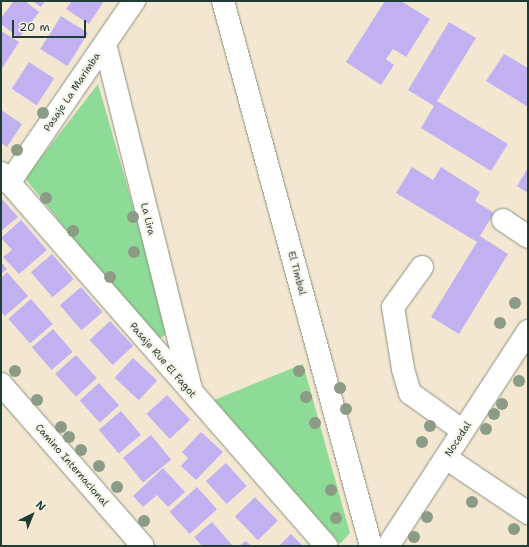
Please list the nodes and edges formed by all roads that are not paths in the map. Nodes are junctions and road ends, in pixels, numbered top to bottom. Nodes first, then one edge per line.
1 (134, 1) edge
2 (223, 1) edge
3 (105, 44) junction
4 (5, 178) edge
5 (503, 220) dead end
6 (528, 237) edge
7 (422, 267) dead end
8 (528, 331) edge
9 (1, 384) edge
10 (192, 394) junction
11 (463, 431) junction
12 (446, 458) junction
13 (528, 513) edge
14 (143, 546) edge
15 (326, 546) edge
16 (371, 546) edge
17 (388, 546) edge

1 - 3 street, Pasaje La Marimba
2 - 16 street, El Timbal
3 - 4 street, Pasaje La Marimba
3 - 10 street, La Lira
4 - 10 street, Pasaje Rue El Fagot
5 - 6 street
7 - 11 street
8 - 11 street, Nocedal
9 - 14 street, Camino Internacional
10 - 15 street, Pasaje Rue El Fagot
11 - 12 street, Nocedal
12 - 13 street
12 - 17 street, Nocedal

